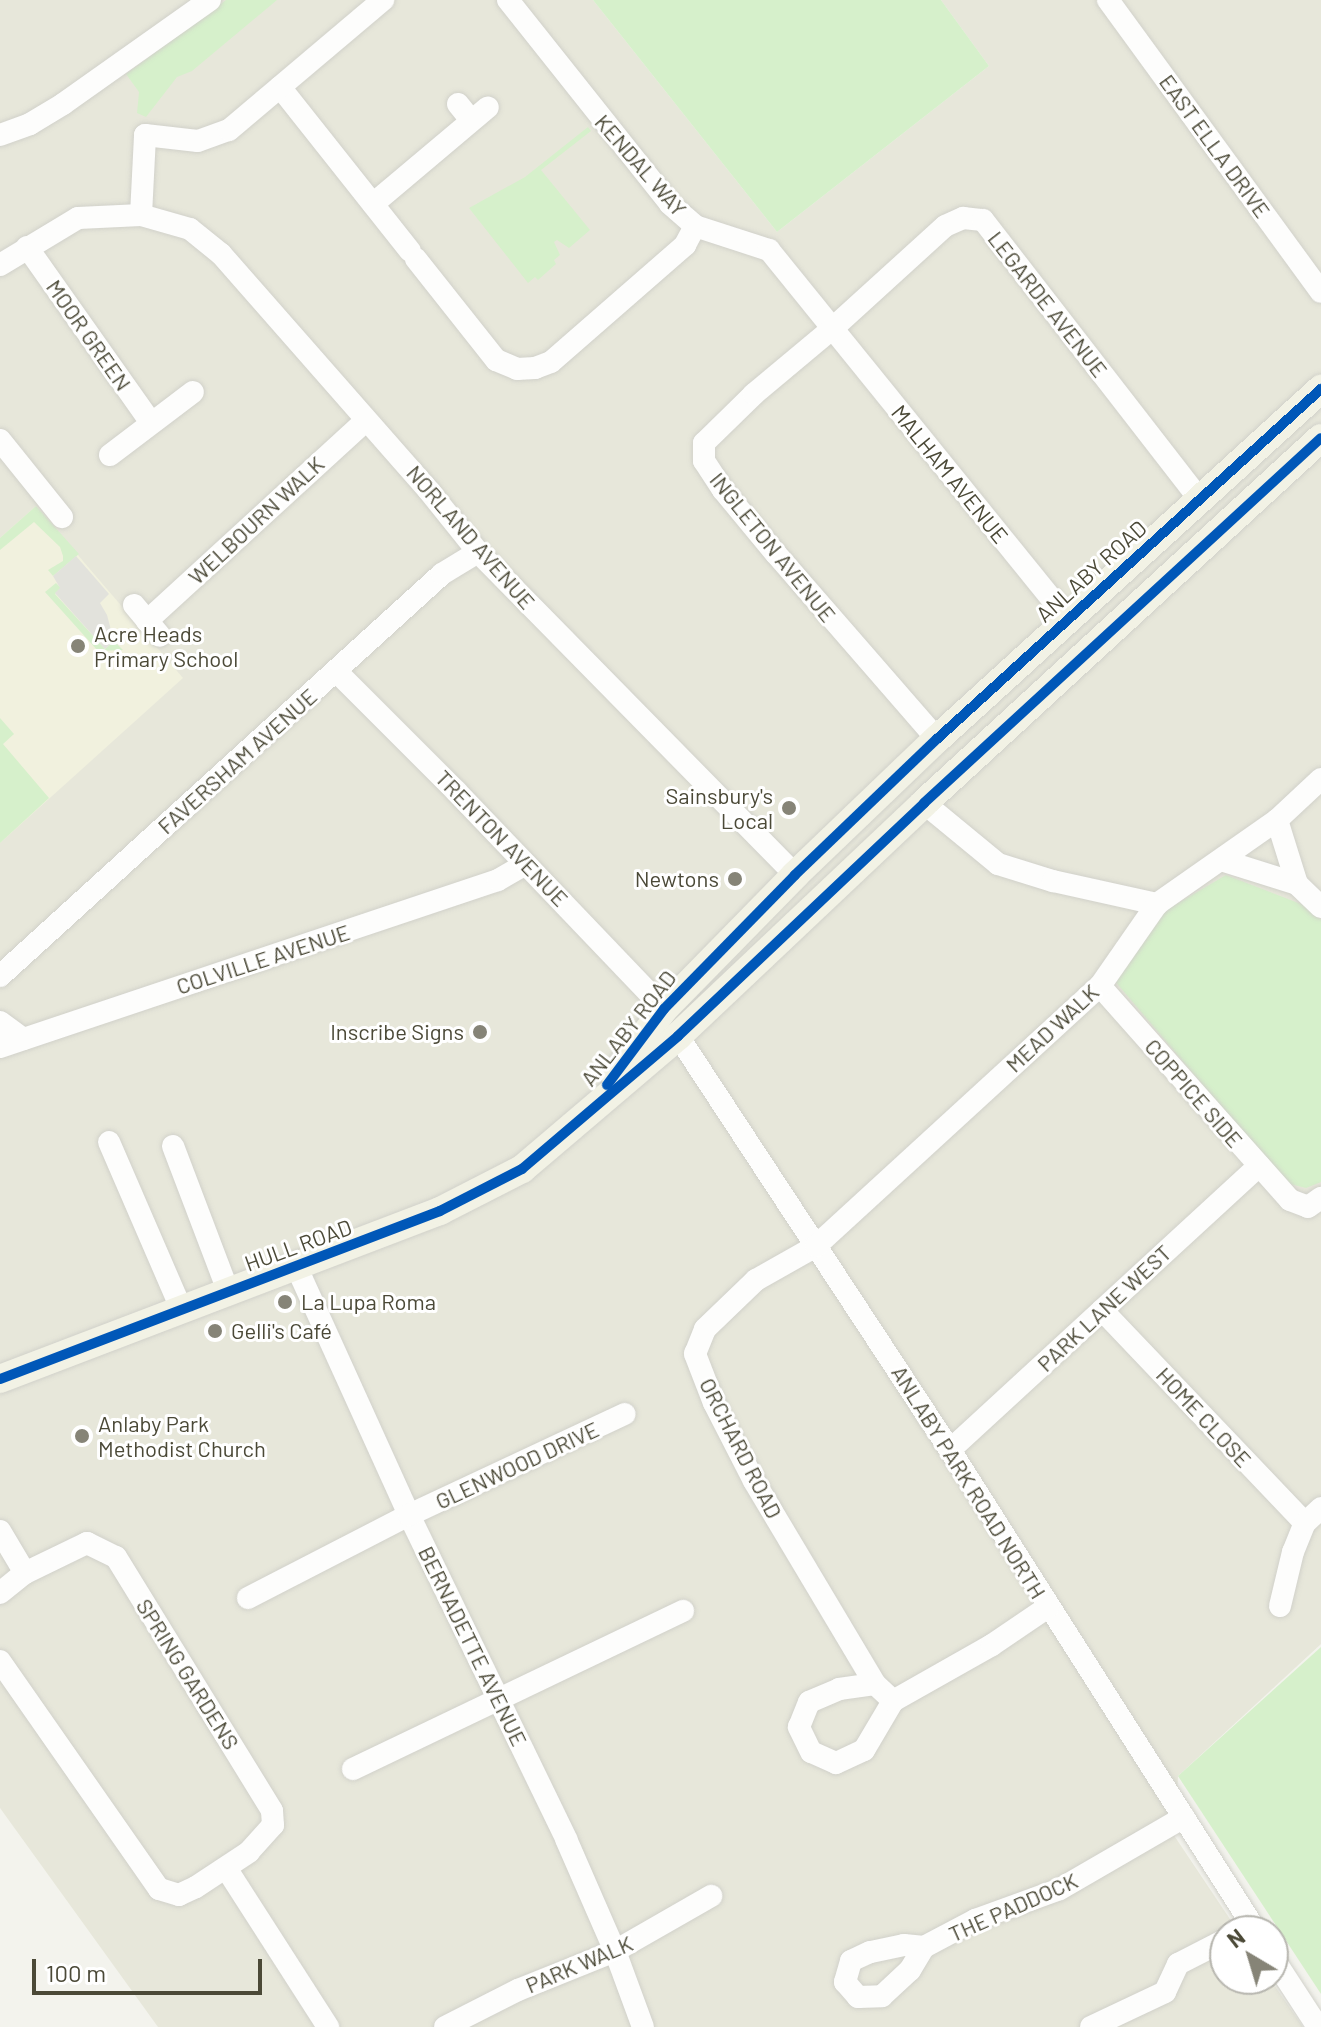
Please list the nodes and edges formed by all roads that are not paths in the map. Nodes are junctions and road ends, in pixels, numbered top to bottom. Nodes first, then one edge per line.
1 (210, 0) edge
2 (383, 0) edge
3 (508, 0) edge
4 (1108, 0) edge
5 (184, 8) edge
6 (280, 87) junction
7 (472, 111) dead end
8 (0, 135) edge
9 (373, 204) junction
10 (141, 215) junction
11 (695, 226) junction
12 (27, 247) junction
13 (0, 265) edge
14 (1321, 292) edge
15 (833, 328) junction
16 (1321, 389) edge
17 (193, 392) dead end
18 (366, 420) junction
19 (151, 423) junction
20 (0, 440) edge
21 (1320, 440) edge
22 (110, 455) dead end
23 (1200, 500) junction
24 (58, 503) dead end
25 (478, 552) junction
26 (1068, 619) junction
27 (147, 621) dead end
28 (336, 671) junction
29 (937, 739) junction
30 (1321, 779) edge
31 (924, 803) junction
32 (1277, 820) junction
33 (1221, 860) junction
34 (524, 865) junction
35 (795, 875) junction
36 (1297, 884) junction
37 (1157, 904) junction
38 (1321, 907) edge
39 (0, 976) edge
40 (1100, 986) junction
41 (664, 1009) junction
42 (0, 1022) edge
43 (678, 1036) junction
44 (23, 1039) junction
45 (0, 1047) edge
46 (588, 1111) junction
47 (109, 1142) dead end
48 (173, 1146) dead end
49 (1259, 1166) junction
50 (1321, 1198) edge
51 (816, 1246) junction
52 (297, 1268) junction
53 (228, 1291) junction
54 (181, 1308) junction
55 (1102, 1310) junction
56 (0, 1379) edge
57 (625, 1414) dead end
58 (950, 1450) junction
59 (409, 1515) junction
60 (1313, 1516) edge
61 (0, 1531) edge
62 (25, 1573) junction
63 (0, 1593) edge
64 (248, 1598) dead end
65 (1280, 1606) dead end
66 (1048, 1607) junction
67 (683, 1611) dead end
68 (0, 1661) edge
69 (875, 1684) junction
70 (498, 1698) junction
71 (893, 1701) junction
72 (353, 1769) dead end
73 (1184, 1817) junction
74 (226, 1868) junction
75 (711, 1896) dead end
76 (1242, 1915) edge
77 (924, 1947) dead end
78 (1209, 1948) edge
79 (615, 1951) junction
80 (1289, 1983) edge
81 (328, 2027) edge
82 (445, 2027) edge
83 (643, 2027) edge
84 (1091, 2027) edge
85 (1318, 2027) edge

1 - 5 street
2 - 6 street
3 - 11 street, KENDAL WAY
4 - 14 street, EAST ELLA DRIVE
5 - 8 street
6 - 9 street
6 - 10 street
7 - 9 street
9 - 11 street
10 - 12 street, NORLAND AVENUE
10 - 18 street, NORLAND AVENUE
11 - 15 street, KENDAL WAY
12 - 13 street, NORLAND AVENUE
12 - 19 street, MOOR GREEN
15 - 23 street, LEGARDE AVENUE
15 - 26 street, MALHAM AVENUE
15 - 29 street, INGLETON AVENUE
16 - 23 main road, ANLABY ROAD
17 - 19 street
18 - 25 street, NORLAND AVENUE
18 - 27 street, WELBOURN WALK
19 - 22 street
20 - 24 street
21 - 31 main road, ANLABY ROAD
23 - 26 main road, ANLABY ROAD
25 - 28 street, FAVERSHAM AVENUE
25 - 35 street, NORLAND AVENUE
26 - 29 main road, ANLABY ROAD
28 - 34 street, TRENTON AVENUE
28 - 39 street, FAVERSHAM AVENUE
29 - 35 main road, ANLABY ROAD
30 - 32 street, MEAD WALK
31 - 37 street
31 - 43 main road, ANLABY ROAD
32 - 33 street, MEAD WALK
32 - 36 street
33 - 36 street
33 - 37 street, MEAD WALK
34 - 41 street, TRENTON AVENUE
34 - 44 street, COLVILLE AVENUE
35 - 41 main road, ANLABY ROAD
36 - 38 street
37 - 40 street, MEAD WALK
40 - 49 street, COPPICE SIDE
40 - 51 street, MEAD WALK
41 - 46 main road, ANLABY ROAD
42 - 44 street
43 - 46 main road, ANLABY ROAD
43 - 51 street, ANLABY PARK ROAD NORTH
44 - 45 street, COLVILLE AVENUE
46 - 52 main road, HULL ROAD
47 - 54 street
48 - 53 street
49 - 50 street, COPPICE SIDE
49 - 55 street, PARK LANE WEST
51 - 58 street, ANLABY PARK ROAD NORTH
51 - 69 street, ORCHARD ROAD
52 - 53 main road, HULL ROAD
52 - 59 street, BERNADETTE AVENUE
53 - 54 main road, HULL ROAD
54 - 56 main road, HULL ROAD
55 - 58 street, PARK LANE WEST
55 - 60 street, HOME CLOSE
57 - 59 street, GLENWOOD DRIVE
58 - 66 street, ANLABY PARK ROAD NORTH
59 - 64 street, GLENWOOD DRIVE
59 - 70 street, BERNADETTE AVENUE
60 - 65 street
61 - 62 street
62 - 63 street, SPRING GARDENS
62 - 74 street, SPRING GARDENS
66 - 71 street
66 - 73 street, ANLABY PARK ROAD NORTH
67 - 70 street
68 - 74 street, SPRING GARDENS
69 - 71 street
69 - 71 street
70 - 72 street
70 - 79 street, BERNADETTE AVENUE
73 - 76 street, ANLABY PARK ROAD NORTH
73 - 77 street, THE PADDOCK
74 - 81 street
75 - 79 street, PARK WALK
78 - 84 street
79 - 82 street, PARK WALK
79 - 83 street, BERNADETTE AVENUE
80 - 85 street

